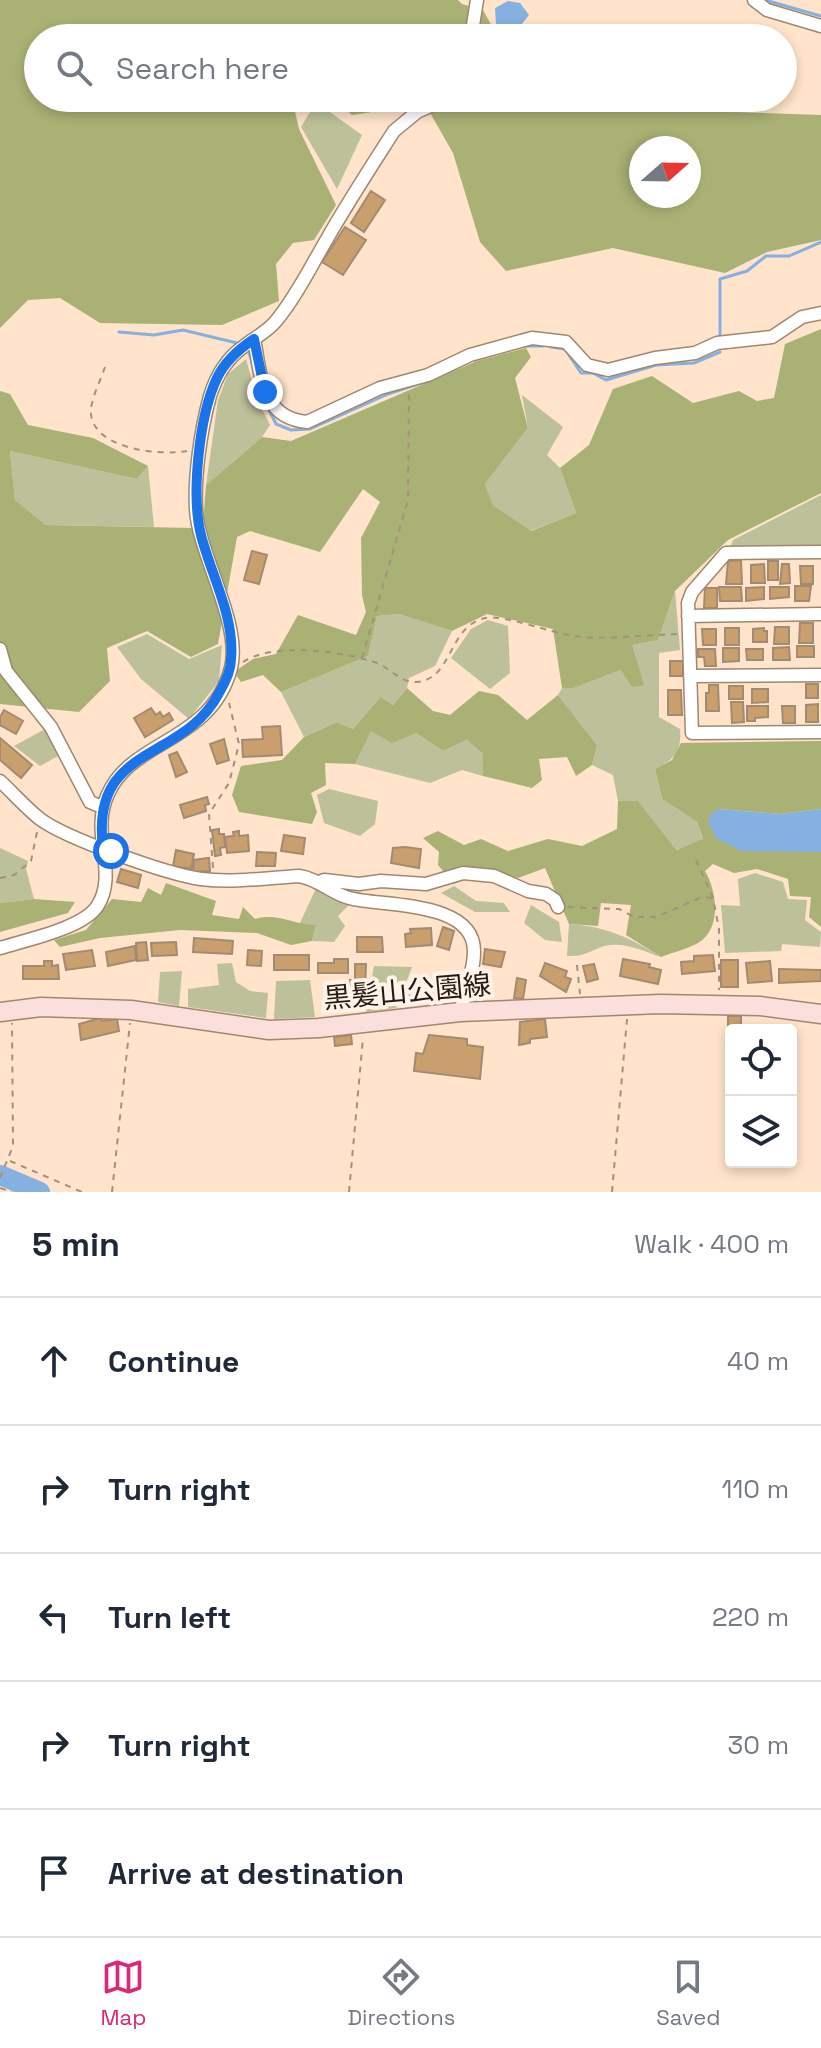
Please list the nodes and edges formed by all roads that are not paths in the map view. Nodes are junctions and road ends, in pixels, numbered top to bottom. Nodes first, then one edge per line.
1 (477, 0) edge
2 (754, 0) edge
3 (473, 24) edge
4 (821, 26) edge
5 (417, 112) edge
6 (821, 313) edge
7 (254, 339) junction
8 (821, 552) edge
9 (821, 614) edge
10 (688, 616) junction
11 (0, 649) edge
12 (821, 675) edge
13 (690, 676) junction
14 (821, 732) edge
15 (0, 781) edge
16 (102, 807) junction
17 (103, 847) junction
18 (319, 882) junction
19 (558, 907) road end
20 (0, 948) edge
21 (6, 1011) edge
22 (460, 1012) junction
23 (821, 1014) edge

1 - 3 street
2 - 4 street
5 - 7 street
6 - 7 street
7 - 16 street
8 - 10 street
9 - 10 street
10 - 13 street
11 - 16 street
12 - 13 street
13 - 14 street
15 - 17 street
16 - 17 street
17 - 18 street
17 - 20 street
18 - 19 street
18 - 22 street
21 - 22 main road, 黒髪山公園線
22 - 23 main road, 黒髪山公園線

